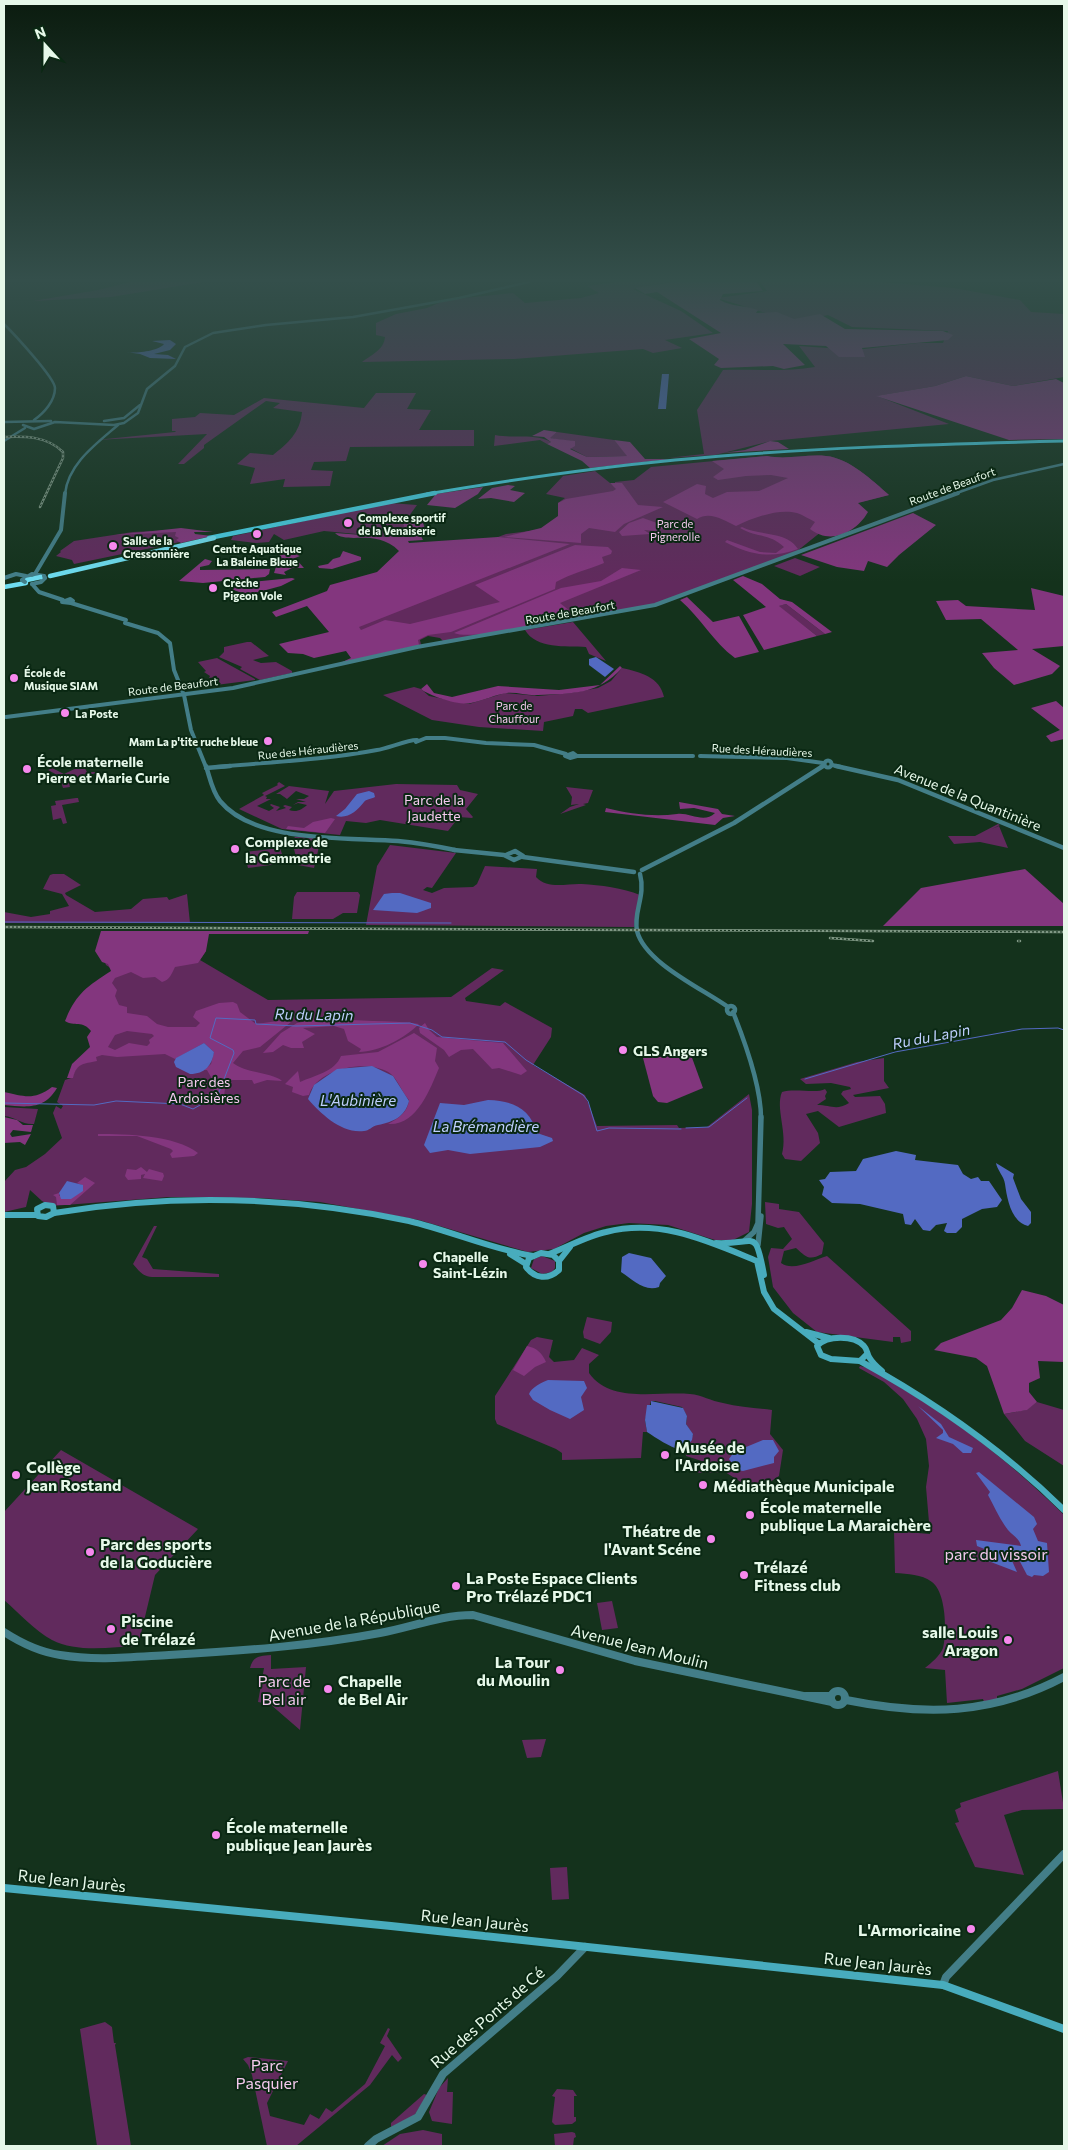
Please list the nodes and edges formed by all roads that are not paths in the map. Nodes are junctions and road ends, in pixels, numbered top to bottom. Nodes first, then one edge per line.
1 (53, 382) edge
2 (155, 382) edge
3 (140, 404) junction
4 (43, 413) junction
5 (120, 419) junction
6 (34, 420) junction
7 (126, 421) junction
8 (27, 422) junction
9 (45, 422) junction
10 (4, 423) edge
11 (110, 423) junction
12 (118, 425) junction
13 (24, 426) junction
14 (32, 429) junction
15 (112, 431) junction
16 (17, 434) junction
17 (4, 441) edge
18 (1064, 441) edge
19 (1064, 464) edge
20 (250, 529) junction
21 (167, 548) joint
22 (35, 574) junction
23 (44, 577) junction
24 (4, 578) edge
25 (25, 581) junction
26 (4, 586) edge
27 (50, 596) junction
28 (183, 693) junction
29 (10, 716) dead end
30 (824, 764) junction
31 (832, 765) joint
32 (206, 768) junction
33 (1064, 848) edge
34 (506, 855) junction
35 (522, 857) junction
36 (641, 872) junction
37 (760, 1203) junction
38 (54, 1210) junction
39 (37, 1212) junction
40 (7, 1215) edge
41 (704, 1241) junction
42 (742, 1241) junction
43 (574, 1244) junction
44 (759, 1248) junction
45 (504, 1250) junction
46 (739, 1253) junction
47 (549, 1254) junction
48 (532, 1256) junction
49 (748, 1256) junction
50 (559, 1261) junction
51 (526, 1264) junction
52 (828, 1338) junction
53 (818, 1343) junction
54 (867, 1354) junction
55 (860, 1361) junction
56 (887, 1376) junction
57 (1064, 1510) edge
58 (474, 1615) joint
59 (4, 1632) edge
60 (1064, 1677) edge
61 (831, 1699) junction
62 (846, 1700) junction
63 (1064, 1854) edge
64 (4, 1888) edge
65 (585, 1947) junction
66 (943, 1986) junction
67 (1064, 2029) edge
68 (368, 2146) edge

1 - 4 street
2 - 3 street
3 - 5 street
3 - 7 street
4 - 6 street
4 - 9 street
5 - 7 street
5 - 11 street
6 - 8 street
6 - 9 street
7 - 12 street
8 - 10 street
8 - 13 street
9 - 11 street
9 - 14 street
10 - 13 street
11 - 12 street
11 - 15 street
12 - 15 street
13 - 14 street
13 - 16 street
14 - 16 street
15 - 22 street
16 - 17 street
18 - 20 main road
19 - 28 street, Route de Beaufort
20 - 21 main road
20 - 23 main road
21 - 23 highway
22 - 23 street
22 - 25 street
23 - 25 highway
23 - 27 street
24 - 25 street
25 - 26 highway
25 - 27 street
27 - 28 street
28 - 29 street, Route de Beaufort
28 - 32 street
30 - 31 street, Rue des Héraudières
30 - 32 street, Rue des Héraudières
30 - 36 street
31 - 33 street, Avenue de la Quantinière
32 - 34 street
34 - 35 street
34 - 35 street
35 - 36 street
36 - 37 street
37 - 42 street
37 - 44 street
38 - 39 main road
38 - 39 main road
38 - 45 main road
39 - 40 main road
41 - 42 main road
41 - 43 main road
41 - 46 main road
42 - 44 main road
42 - 46 main road
43 - 47 main road
43 - 50 main road
44 - 49 main road
44 - 52 main road
45 - 48 main road
45 - 51 main road
46 - 49 main road
47 - 48 main road
47 - 50 main road
48 - 51 main road
49 - 53 main road
50 - 51 main road
52 - 53 main road
52 - 54 main road
53 - 55 main road
54 - 55 main road
54 - 56 main road
55 - 56 main road
56 - 57 main road
58 - 59 street, Avenue de la République
58 - 61 street, Avenue Jean Moulin
60 - 62 street
61 - 62 street
61 - 62 street
63 - 66 street
64 - 65 main road, Rue Jean Jaurès
65 - 66 main road, Rue Jean Jaurès
65 - 68 street, Rue des Ponts de Cé
66 - 67 main road, Rue Jean Jaurès

